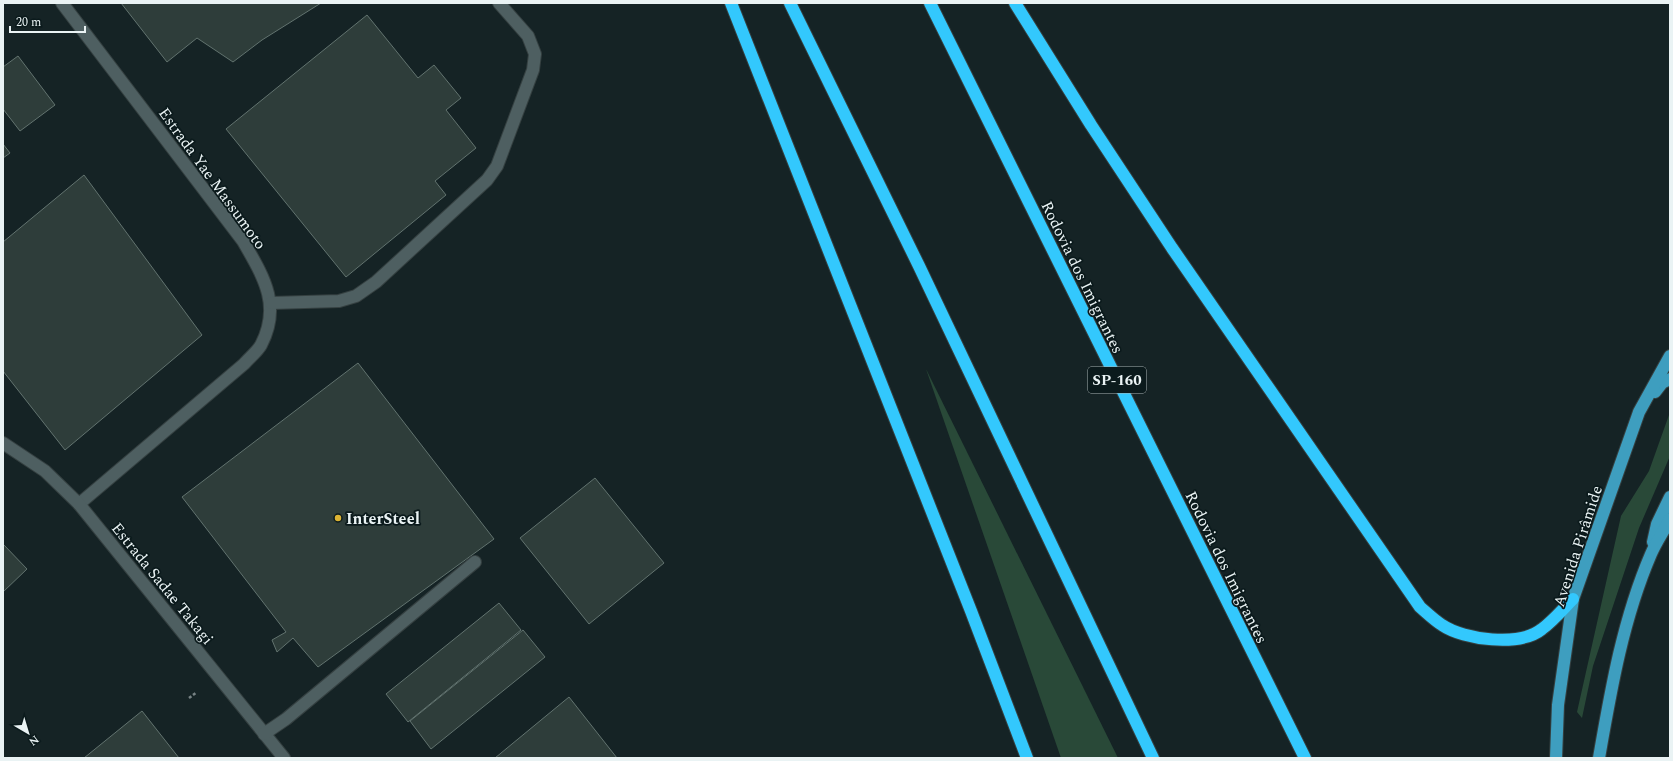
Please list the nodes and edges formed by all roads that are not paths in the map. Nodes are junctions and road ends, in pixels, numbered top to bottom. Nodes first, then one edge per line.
1 (62, 3) edge
2 (499, 3) edge
3 (732, 3) edge
4 (790, 3) edge
5 (930, 3) edge
6 (1015, 3) edge
7 (271, 303) junction
8 (1670, 356) edge
9 (1670, 379) edge
10 (1639, 412) junction
11 (3, 443) edge
12 (1670, 496) edge
13 (79, 504) junction
14 (1670, 519) edge
15 (1651, 554) junction
16 (475, 562) dead end
17 (1573, 599) junction
18 (264, 734) junction
19 (284, 758) edge
20 (1027, 758) edge
21 (1154, 758) edge
22 (1304, 758) edge
23 (1556, 758) edge
24 (1599, 758) edge

1 - 7 street, Estrada Yae Massumoto
2 - 7 street
3 - 20 highway
4 - 21 highway
5 - 22 highway, Rodovia dos Imigrantes / SP-160
6 - 17 highway
7 - 13 street, Estrada Yae Massumoto
8 - 10 main road, Avenida Pirâmide
9 - 10 main road
10 - 17 main road, Avenida Pirâmide
11 - 13 street, Estrada Sadae Takagi
12 - 15 main road
13 - 18 street, Estrada Sadae Takagi
14 - 15 main road
15 - 24 main road
16 - 18 street
17 - 23 main road, Avenida Pirâmide
18 - 19 street, Estrada Sadae Takagi

